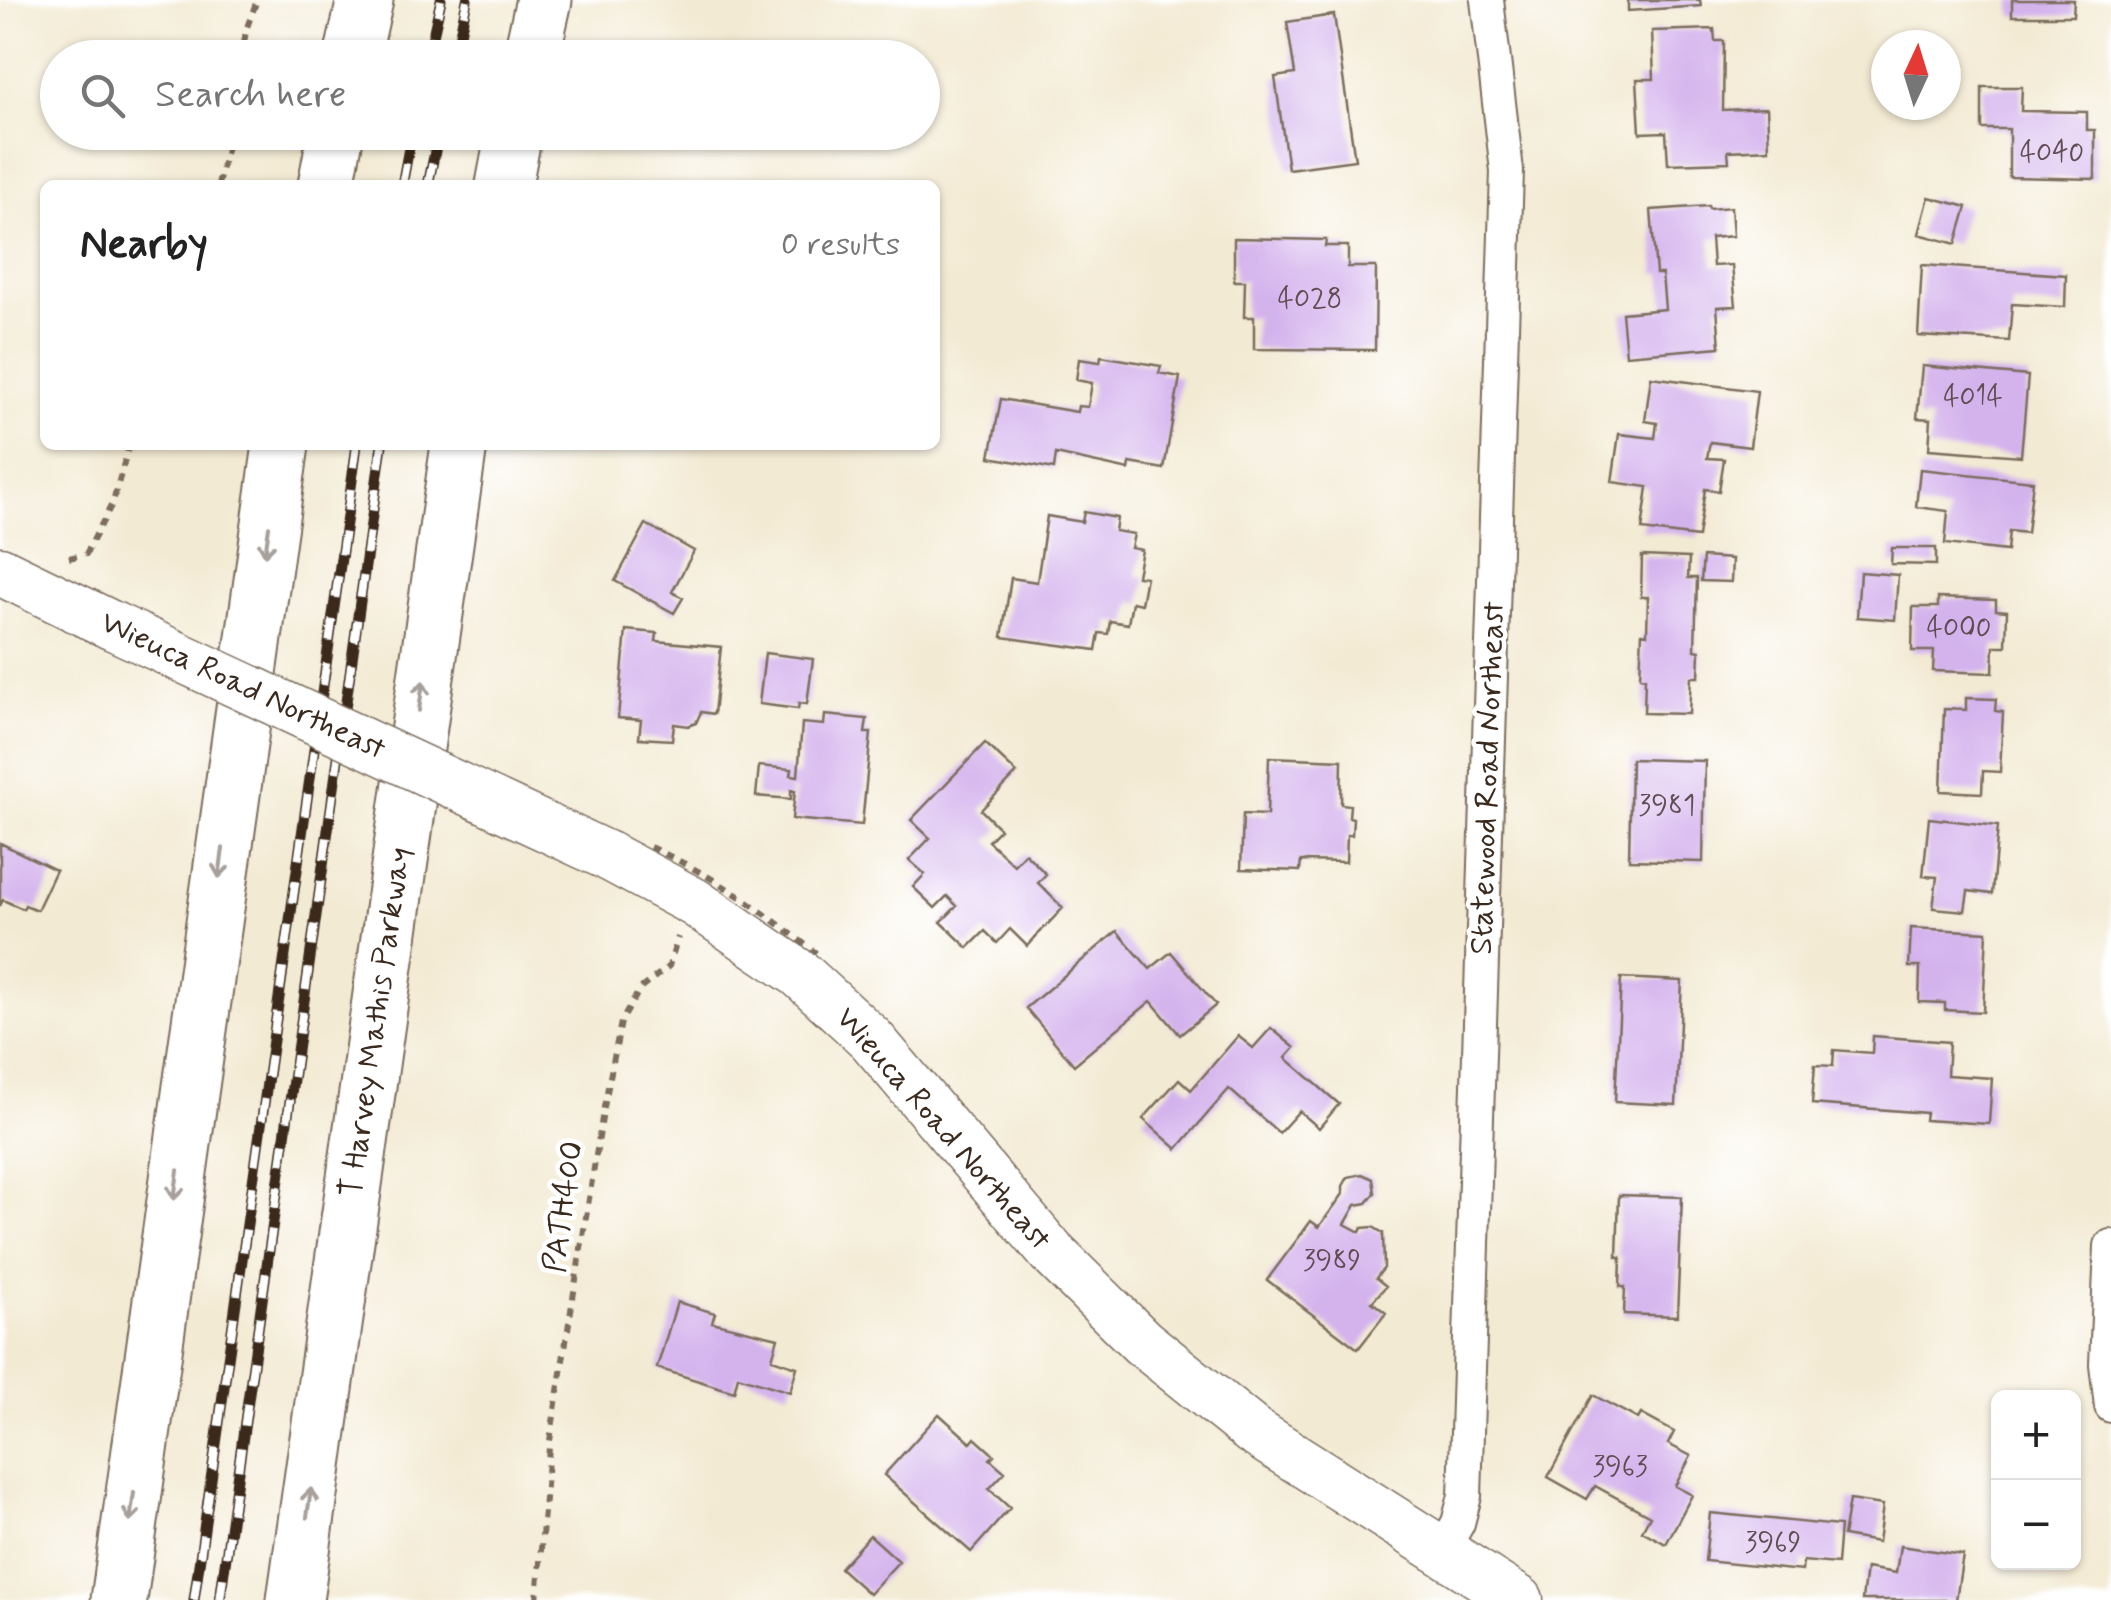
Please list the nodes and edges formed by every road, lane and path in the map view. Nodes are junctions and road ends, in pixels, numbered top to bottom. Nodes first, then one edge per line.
1 (256, 0) edge
2 (365, 0) edge
3 (544, 0) edge
4 (1487, 0) edge
5 (245, 40) edge
6 (356, 40) edge
7 (535, 40) edge
8 (226, 150) edge
9 (333, 150) edge
10 (511, 150) edge
11 (219, 180) edge
12 (327, 180) edge
13 (505, 180) edge
14 (128, 450) edge
15 (280, 450) edge
16 (458, 450) edge
17 (68, 559) dead end
18 (0, 572) edge
19 (668, 922) dead end
20 (2111, 1246) edge
21 (2111, 1406) edge
22 (1442, 1551) junction
23 (119, 1600) edge
24 (295, 1600) edge
25 (537, 1600) edge
26 (1519, 1600) edge

1 - 5 path
2 - 6 highway
3 - 7 highway
4 - 22 street, Statewood Road Northeast
8 - 11 path
9 - 12 highway
10 - 13 highway
14 - 17 path
15 -> 23 highway
24 -> 16 highway, T Harvey Mathis Parkway
18 - 22 street, Wieuca Road Northeast, bridge
19 - 25 path, PATH400
20 - 21 street
22 - 26 street, Wieuca Road Northeast

